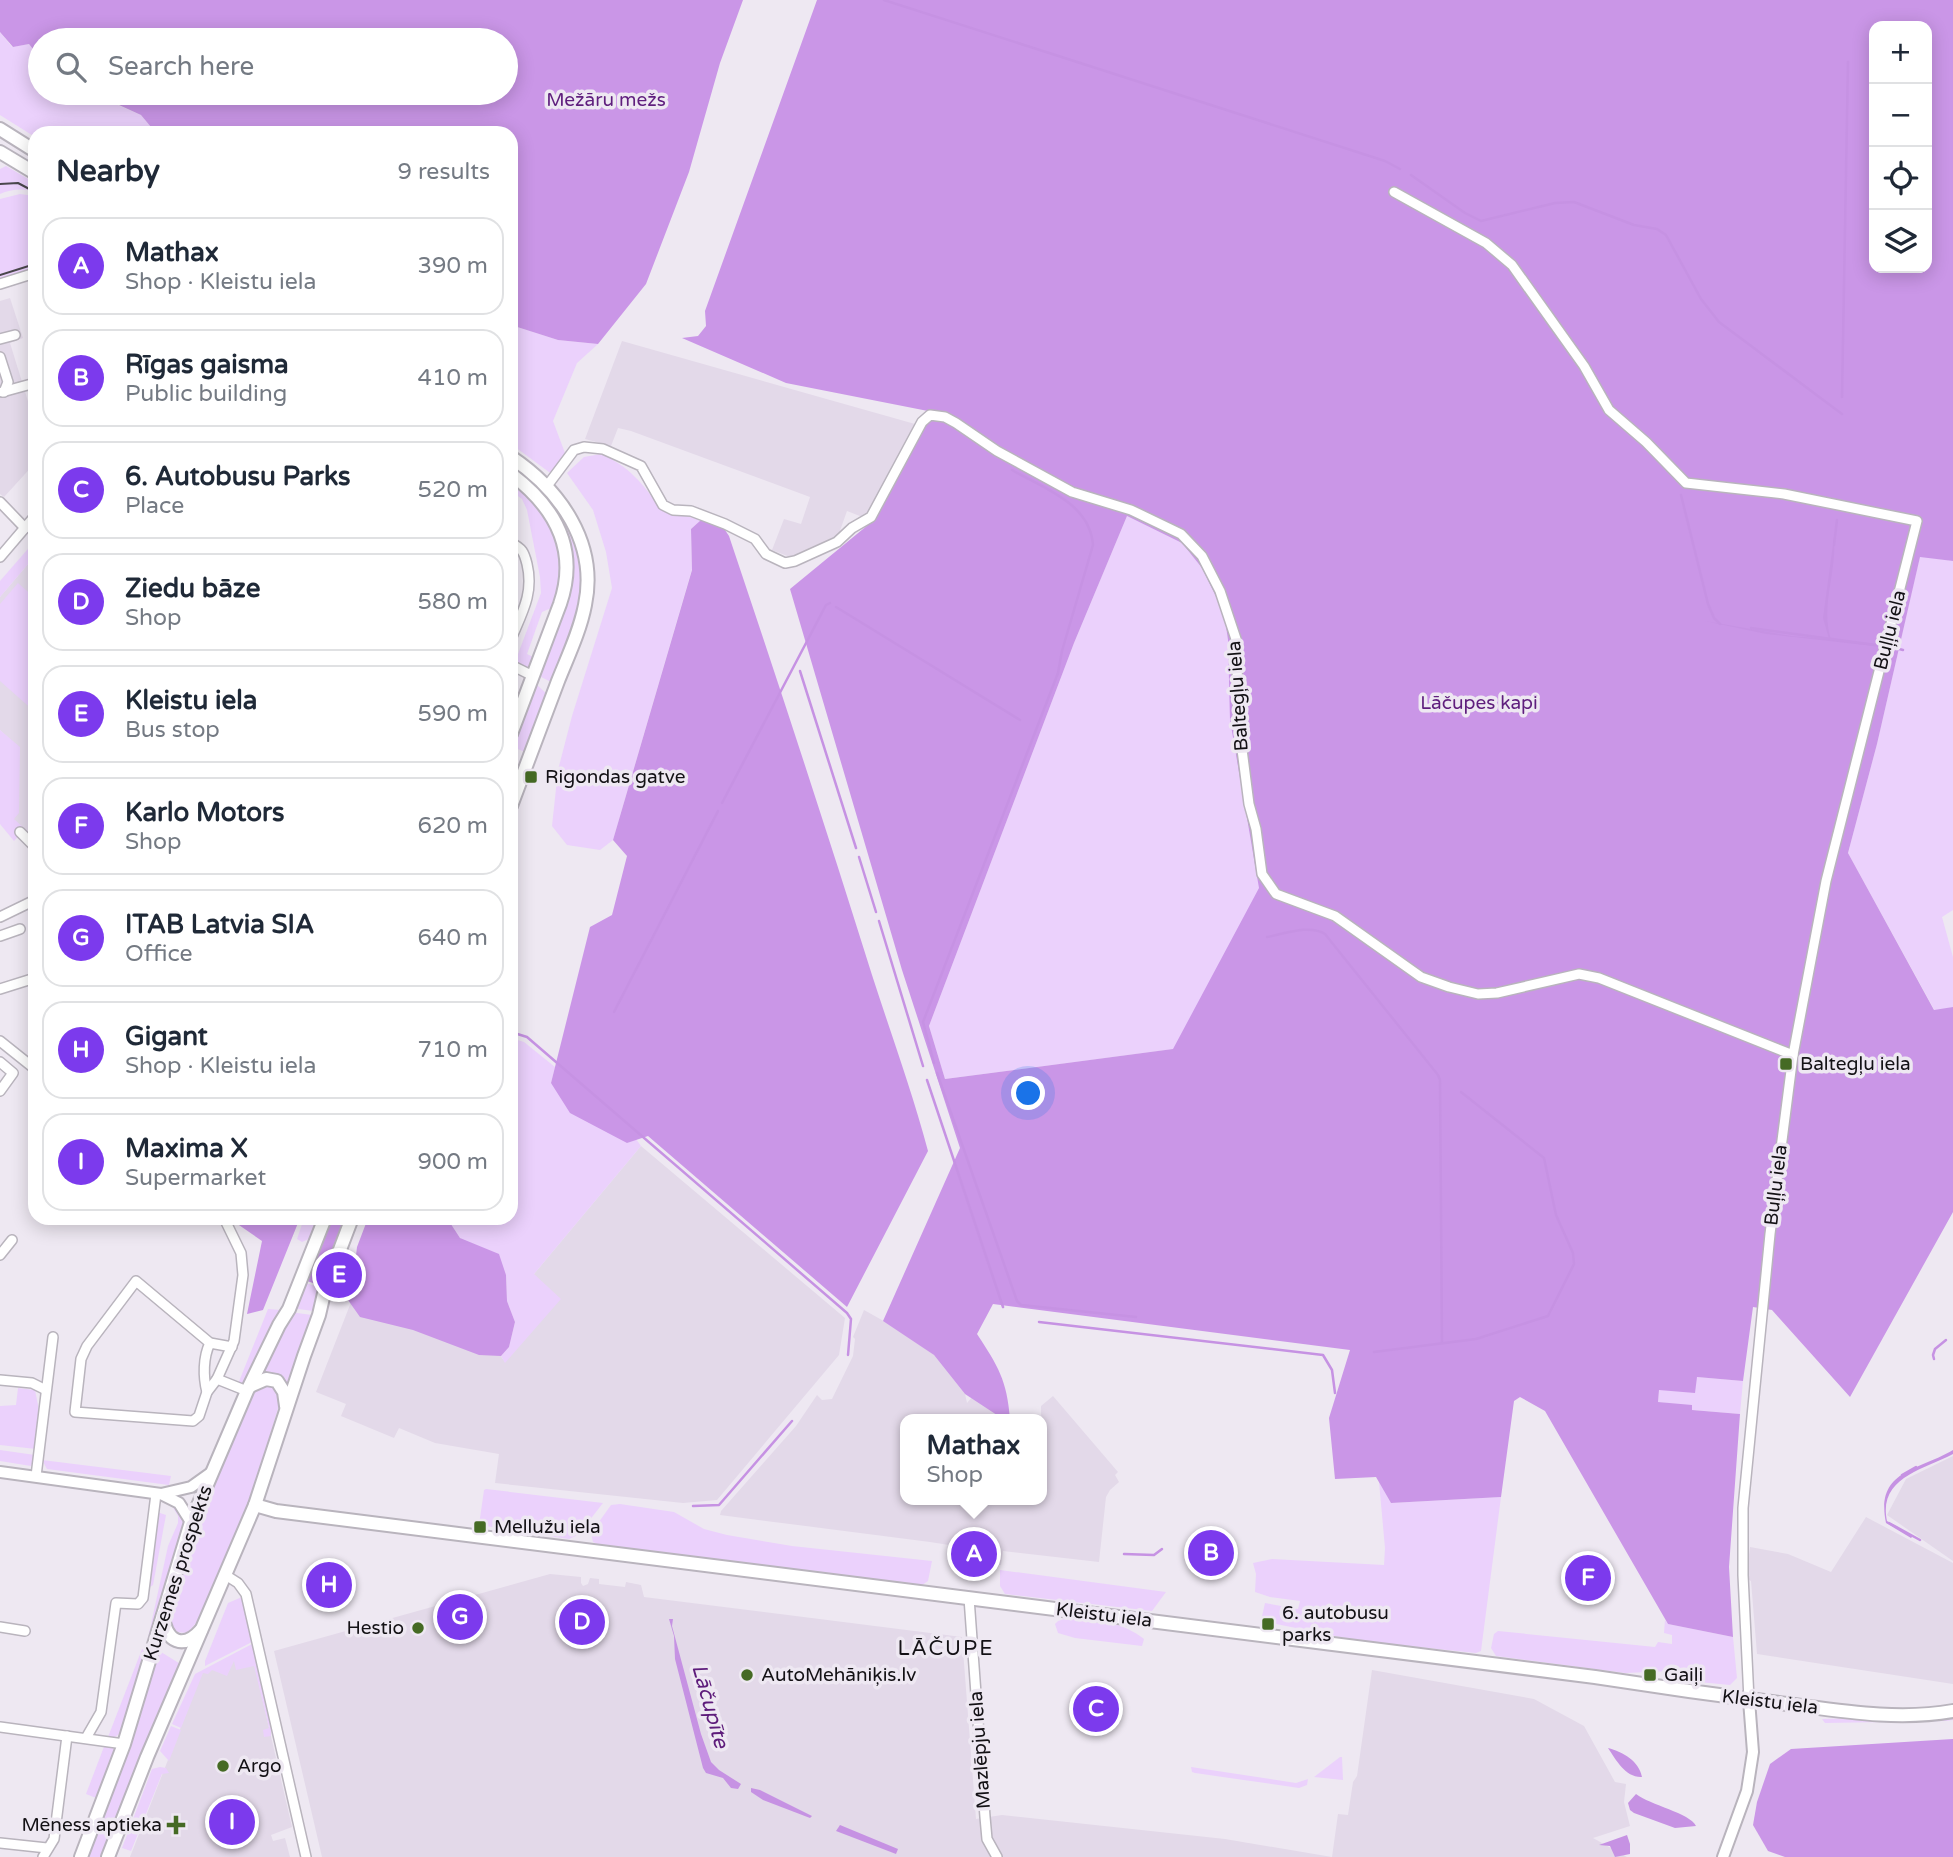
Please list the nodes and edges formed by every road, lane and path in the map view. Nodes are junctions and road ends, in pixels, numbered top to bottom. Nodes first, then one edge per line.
1 (0, 129) edge
2 (28, 147) edge
3 (0, 152) edge
4 (28, 169) edge
5 (1394, 192) dead end
6 (28, 275) edge
7 (0, 284) edge
8 (15, 335) dead end
9 (0, 339) edge
10 (0, 357) edge
11 (28, 385) edge
12 (2, 392) edge
13 (518, 463) edge
14 (518, 480) edge
15 (547, 486) junction
16 (0, 502) edge
17 (28, 525) edge
18 (26, 528) junction
19 (518, 546) edge
20 (0, 557) edge
21 (518, 622) edge
22 (518, 668) edge
23 (533, 676) junction
24 (555, 690) junction
25 (518, 716) edge
26 (518, 788) edge
27 (20, 832) dead end
28 (28, 840) edge
29 (28, 903) edge
30 (0, 916) edge
31 (20, 929) dead end
32 (0, 936) edge
33 (28, 980) edge
34 (0, 989) edge
35 (0, 1033) edge
36 (2, 1042) edge
37 (1793, 1055) junction
38 (0, 1062) edge
39 (28, 1063) edge
40 (0, 1091) edge
41 (227, 1225) edge
42 (322, 1225) edge
43 (349, 1225) edge
44 (12, 1240) dead end
45 (0, 1255) edge
46 (53, 1337) dead end
47 (210, 1343) junction
48 (232, 1347) junction
49 (0, 1380) edge
50 (216, 1380) junction
51 (249, 1389) junction
52 (46, 1390) junction
53 (206, 1392) junction
54 (286, 1410) junction
55 (0, 1472) edge
56 (212, 1472) junction
57 (36, 1476) junction
58 (159, 1494) junction
59 (255, 1505) junction
60 (191, 1522) junction
61 (226, 1576) junction
62 (969, 1598) junction
63 (163, 1615) junction
64 (0, 1627) edge
65 (202, 1629) junction
66 (25, 1631) dead end
67 (1749, 1700) junction
68 (1953, 1712) edge
69 (0, 1727) edge
70 (67, 1736) junction
71 (86, 1738) junction
72 (124, 1744) junction
73 (0, 1843) edge
74 (45, 1853) edge
75 (81, 1857) edge
76 (108, 1857) edge
77 (306, 1857) edge
78 (997, 1857) edge
79 (1723, 1857) edge

1 - 2 main road
3 - 4 main road
5 - 37 street, Buļļu iela
6 - 7 street
8 - 9 street
10 - 12 street
11 - 12 street
13 - 15 main road
14 - 23 main road
15 - 24 main road
15 - 37 street, Baltegļu iela
16 - 18 street
17 - 18 street
18 - 20 street
19 - 21 street
22 - 23 street
23 - 24 main road
23 - 25 main road
24 - 26 main road
27 - 28 street
29 - 30 street
31 - 32 street
33 - 34 street
35 - 36 street
36 - 39 street
37 - 67 street, Buļļu iela
38 - 40 street
41 - 48 street
42 - 51 main road, Kurzemes prospekts
43 - 54 main road, Kurzemes prospekts
44 - 45 street
46 - 52 street
47 - 48 street
47 - 53 street
47 - 53 street
48 - 50 street
49 - 52 street
50 - 51 street
50 - 53 street
51 - 54 main road
51 - 56 main road, Kurzemes prospekts
52 - 57 street
54 - 59 main road, Kurzemes prospekts
55 - 57 street
56 - 58 street
56 - 60 main road, Kurzemes prospekts
57 - 58 street
58 - 60 street
58 - 71 street
59 - 61 main road, Kurzemes prospekts
59 - 62 main road, Kleistu iela
60 - 63 main road, Kurzemes prospekts
61 - 65 main road, Kurzemes prospekts
61 - 77 street
62 - 67 main road, Kleistu iela
62 - 78 street, Mazlēpju iela
63 - 65 main road
63 - 72 main road, Kurzemes prospekts
64 - 66 street
65 - 76 main road, Kurzemes prospekts
67 - 68 main road, Kleistu iela
67 - 79 street, Buļļu iela
69 - 70 street
70 - 71 street
70 - 74 street
71 - 72 street
72 - 75 main road, Kurzemes prospekts
73 - 74 street

